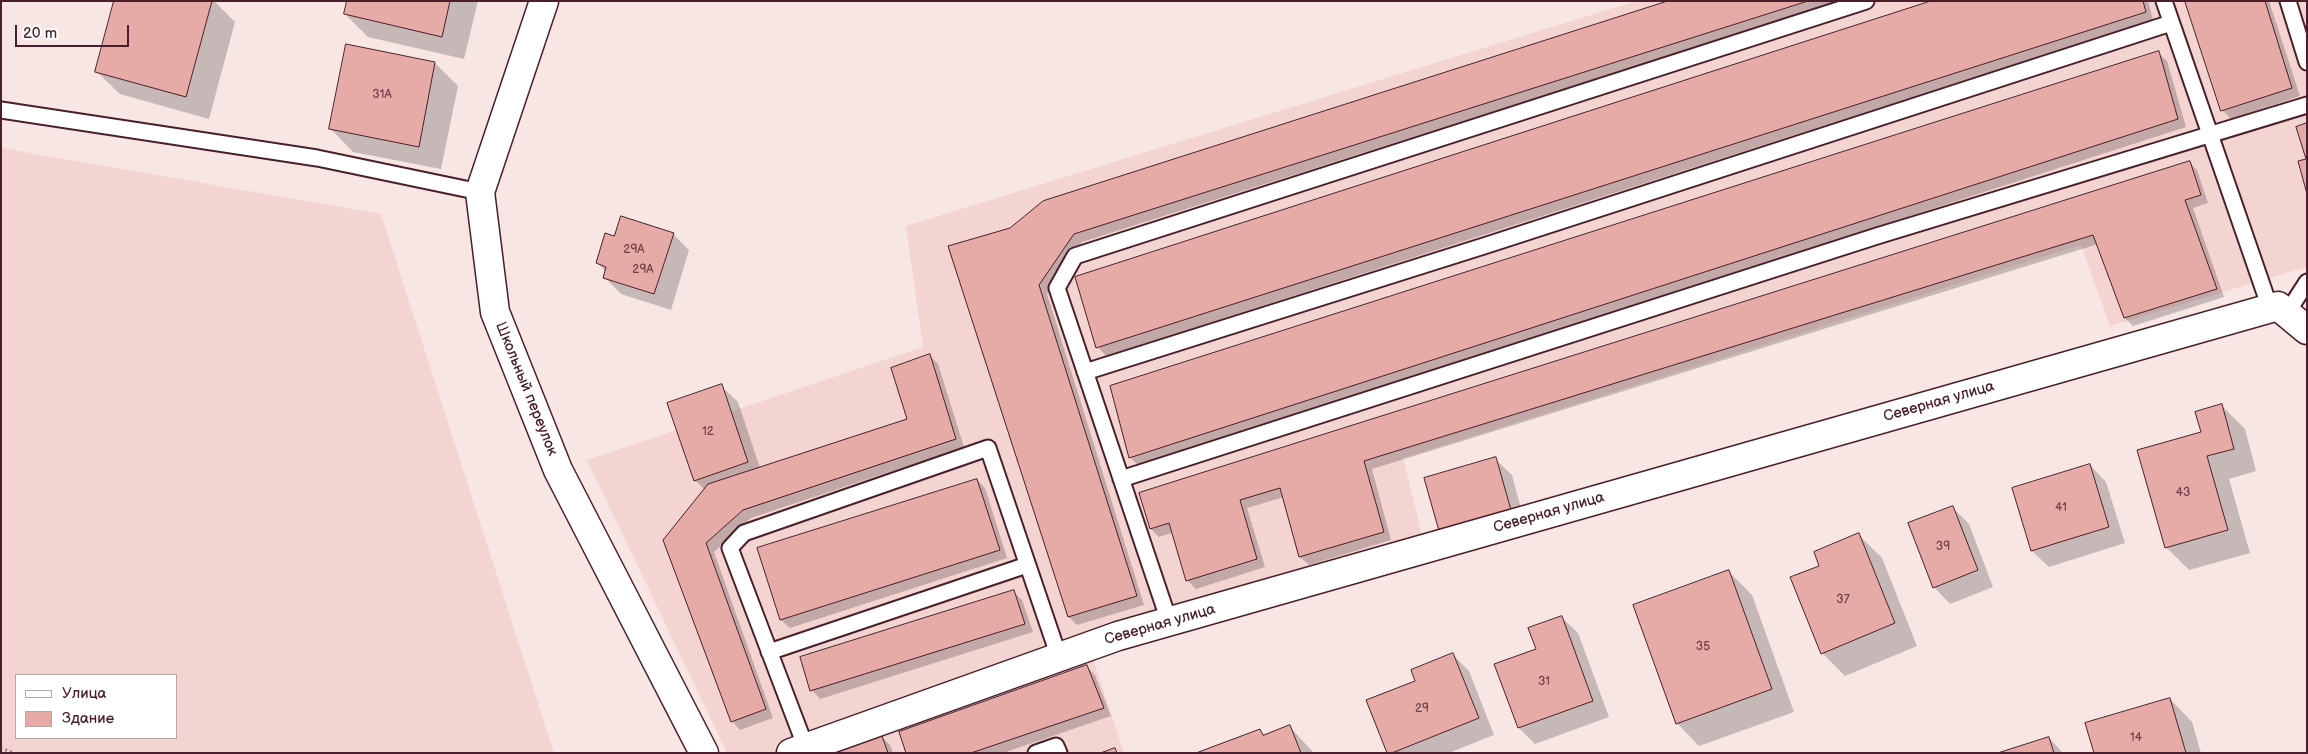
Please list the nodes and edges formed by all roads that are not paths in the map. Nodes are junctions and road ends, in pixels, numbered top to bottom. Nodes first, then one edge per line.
1 (544, 1) edge
2 (1866, 1) edge
3 (2164, 1) edge
4 (2288, 1) edge
5 (2171, 23) junction
6 (2307, 62) edge
7 (2307, 105) edge
8 (1, 110) edge
9 (2209, 134) junction
10 (480, 192) junction
11 (2307, 282) edge
12 (2288, 317) edge
13 (1085, 372) junction
14 (1121, 478) junction
15 (1027, 565) junction
16 (1169, 621) junction
17 (770, 652) junction
18 (1058, 657) junction
19 (798, 750) edge
20 (704, 753) edge
21 (1036, 753) edge
22 (1059, 753) edge

1 - 10 street, Школьный переулок
2 - 13 lane
3 - 5 lane
4 - 6 lane
5 - 9 lane
5 - 13 lane
7 - 9 lane
8 - 10 lane
9 - 12 lane
9 - 14 lane
10 - 20 street, Школьный переулок
11 - 12 lane
12 - 16 street, Северная улица
13 - 14 lane
14 - 16 lane
15 - 17 lane
15 - 17 lane
15 - 18 lane
16 - 18 street, Северная улица
17 - 19 lane
18 - 19 street, Северная улица
21 - 22 lane

